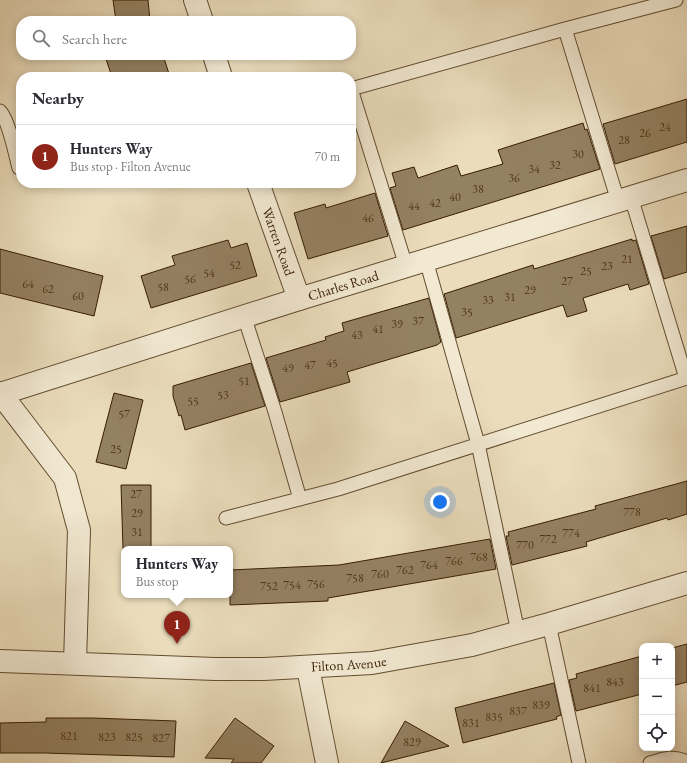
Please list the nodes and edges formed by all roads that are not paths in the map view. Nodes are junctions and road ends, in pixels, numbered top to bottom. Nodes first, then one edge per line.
1 (195, 0) edge
2 (676, 0) edge
3 (200, 16) edge
4 (565, 29) junction
5 (216, 60) edge
6 (219, 72) edge
7 (356, 88) edge
8 (356, 102) edge
9 (0, 111) edge
10 (16, 157) edge
11 (687, 180) edge
12 (260, 188) edge
13 (624, 199) junction
14 (416, 263) junction
15 (299, 299) junction
16 (244, 316) junction
17 (686, 378) edge
18 (0, 393) edge
19 (478, 444) junction
20 (300, 499) junction
21 (226, 518) dead end
22 (687, 583) edge
23 (549, 624) junction
24 (518, 632) junction
25 (0, 661) edge
26 (75, 663) junction
27 (308, 668) junction
28 (687, 762) edge
29 (327, 763) edge
30 (579, 763) edge
31 (650, 763) edge

1 - 3 street
2 - 4 lane
4 - 7 lane
4 - 13 lane
5 - 6 street
8 - 14 lane
9 - 10 lane
11 - 13 street, Charles Road
12 - 15 street, Warren Road
13 - 14 street, Charles Road
13 - 17 lane
14 - 15 street, Charles Road
14 - 19 lane
15 - 16 street, Charles Road
16 - 18 street, Charles Road
16 - 20 lane
17 - 19 lane
18 - 26 street
19 - 20 lane
19 - 24 lane
20 - 21 lane
22 - 23 street, Filton Avenue
23 - 24 street, Filton Avenue
23 - 30 lane
24 - 27 street, Filton Avenue
25 - 26 street, Filton Avenue
26 - 27 street, Filton Avenue
27 - 29 street
28 - 31 lane

